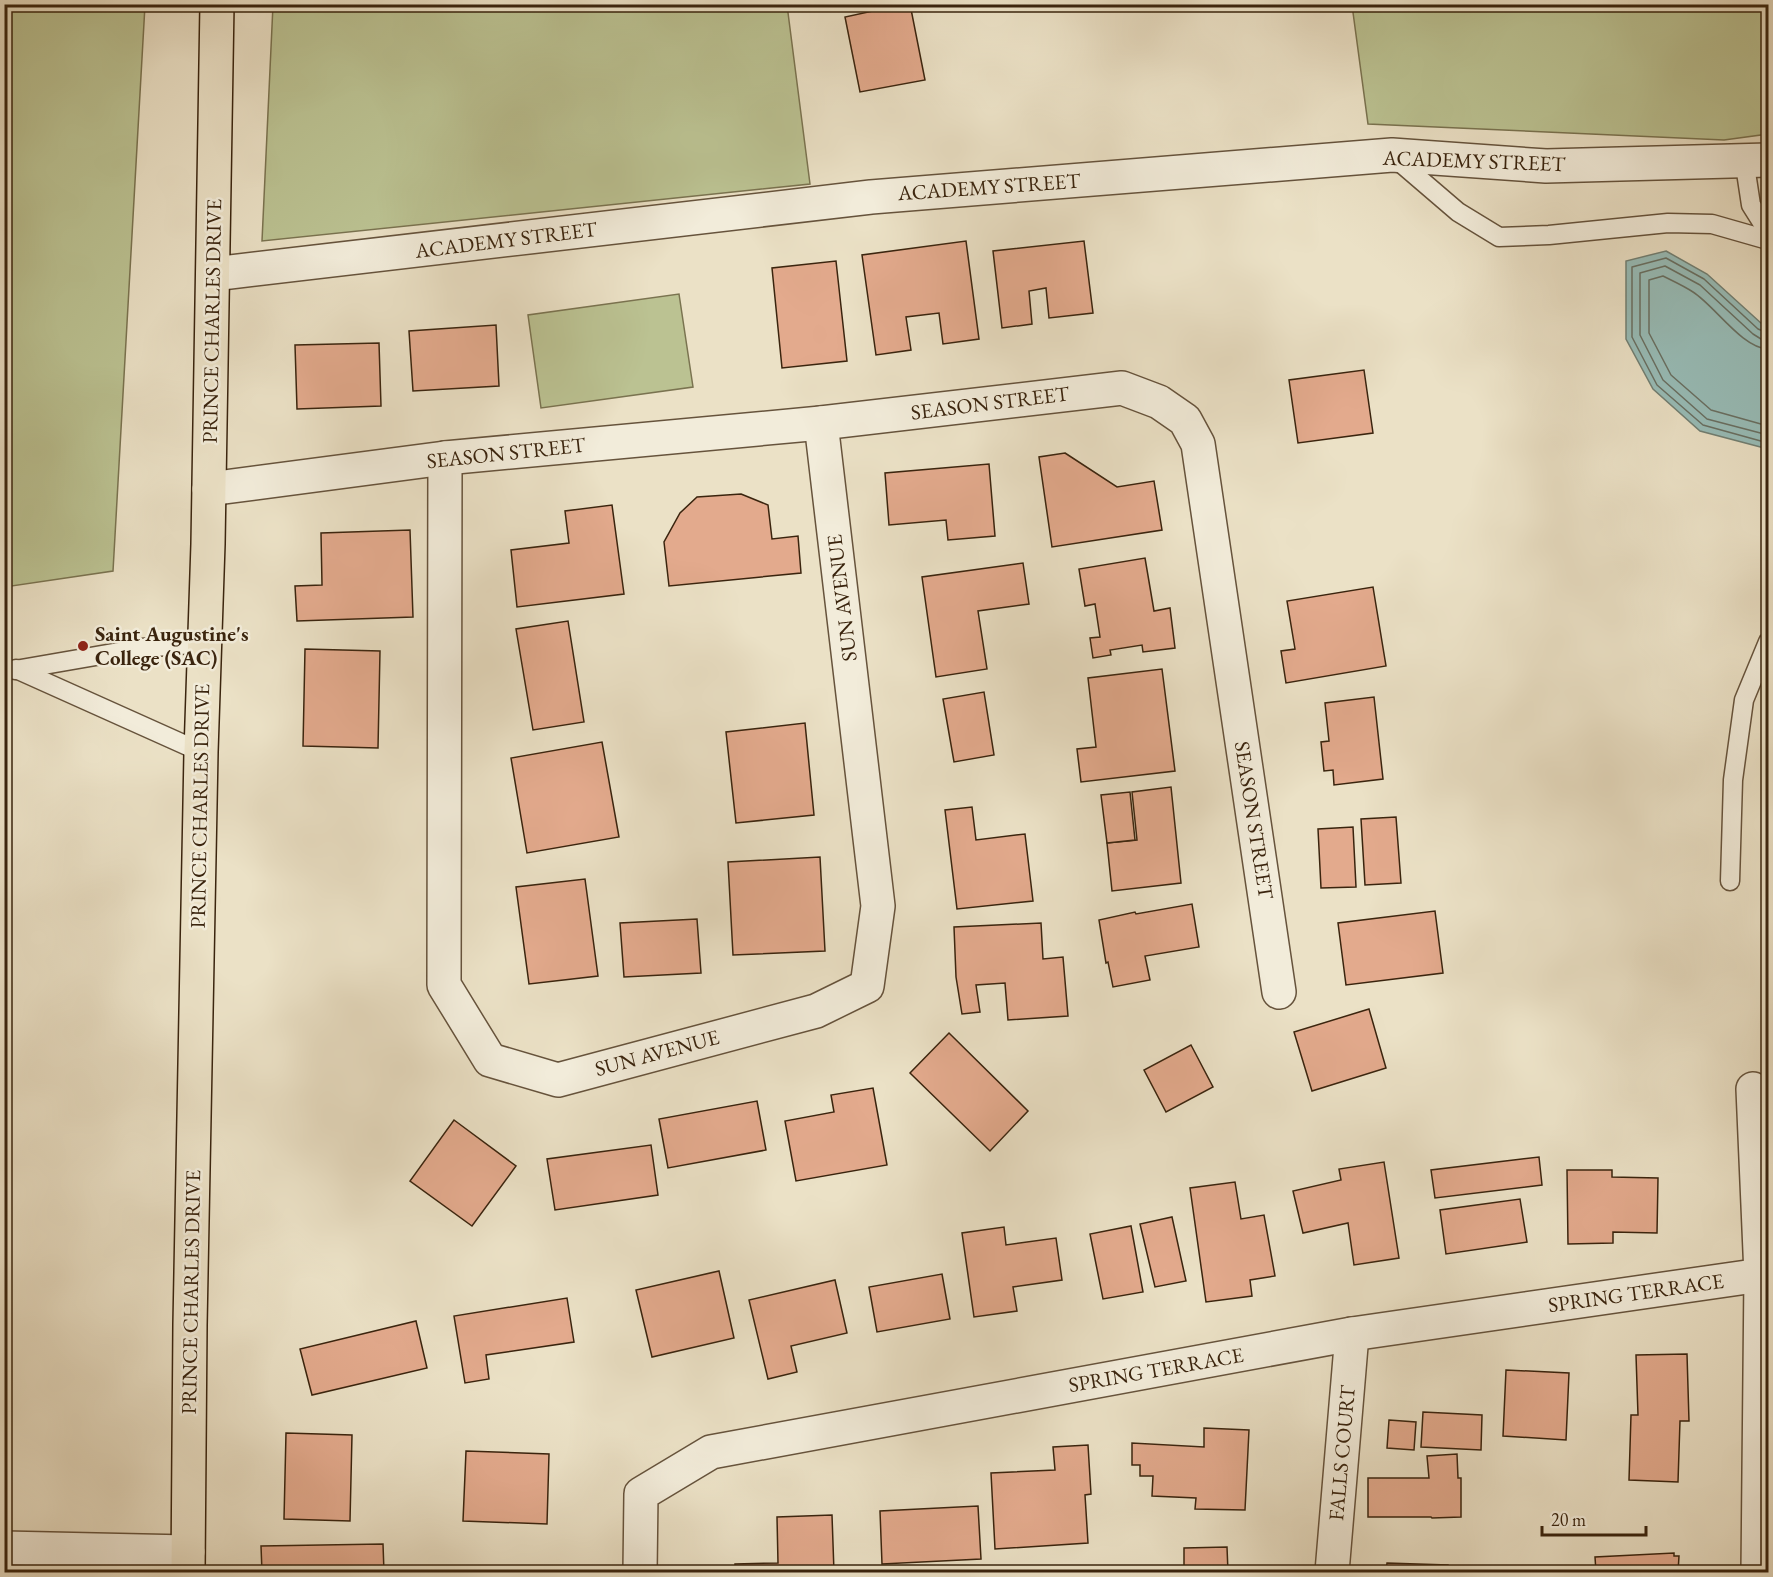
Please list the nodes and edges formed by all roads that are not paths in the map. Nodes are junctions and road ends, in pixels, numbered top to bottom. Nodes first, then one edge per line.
1 (217, 4) edge
2 (1392, 155) junction
3 (1756, 159) edge
4 (1768, 231) edge
5 (1768, 240) edge
6 (213, 274) junction
7 (821, 423) junction
8 (445, 458) junction
9 (209, 489) junction
10 (1768, 642) edge
11 (204, 643) junction
12 (10, 670) edge
13 (201, 752) junction
14 (1730, 881) dead end
15 (1279, 992) dead end
16 (1753, 1089) dead end
17 (1761, 1275) junction
18 (1352, 1334) junction
19 (4, 1548) edge
20 (188, 1562) edge
21 (640, 1572) edge
22 (1332, 1572) edge
23 (1758, 1572) edge

1 - 6 highway, PRINCE CHARLES DRIVE
2 - 3 street, ACADEMY STREET
2 - 5 lane
2 - 6 street, ACADEMY STREET
3 - 4 lane
6 - 9 highway, PRINCE CHARLES DRIVE
7 - 8 street, SEASON STREET
7 - 8 street, SUN AVENUE
7 - 15 street, SEASON STREET
8 - 9 street, SEASON STREET
9 - 11 highway, PRINCE CHARLES DRIVE
10 - 14 lane
11 - 12 lane
11 - 13 highway, PRINCE CHARLES DRIVE
12 - 13 lane
13 - 20 highway, PRINCE CHARLES DRIVE
16 - 17 street
17 - 18 street, SPRING TERRACE
17 - 23 street
18 - 21 street, SPRING TERRACE
18 - 22 street, FALLS COURT
19 - 20 street

